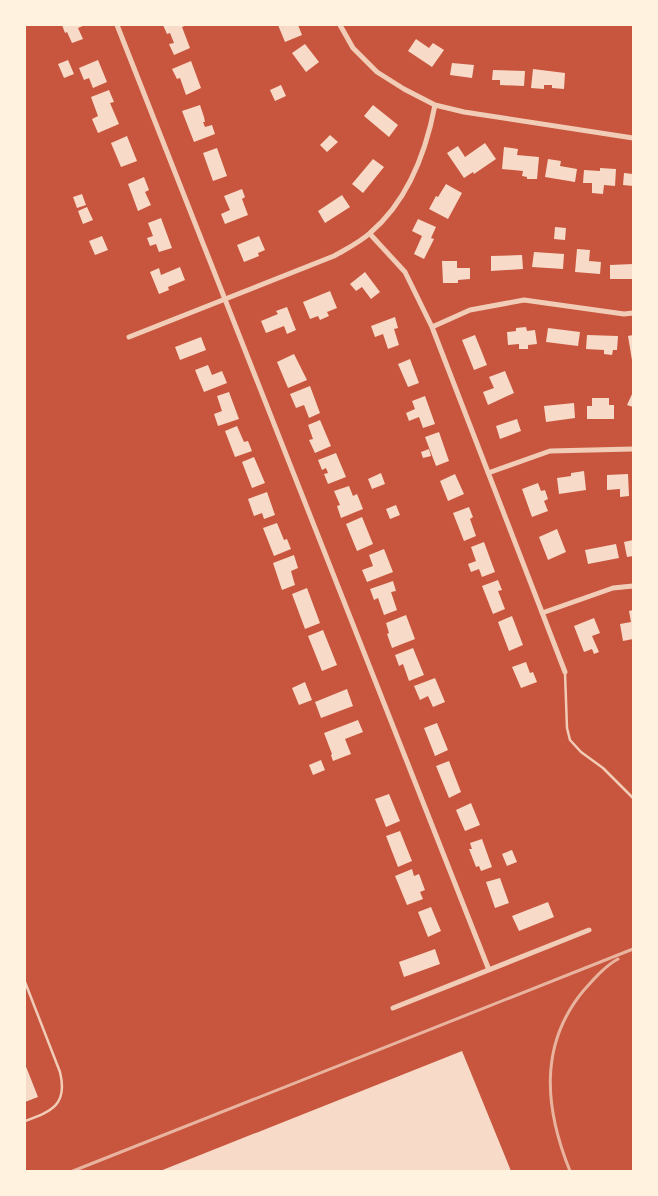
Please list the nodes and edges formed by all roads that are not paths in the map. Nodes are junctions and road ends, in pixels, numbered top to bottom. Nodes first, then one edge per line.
1 (116, 25) edge
2 (340, 25) edge
3 (435, 105) junction
4 (633, 138) edge
5 (370, 234) junction
6 (225, 300) junction
7 (633, 313) edge
8 (432, 327) junction
9 (129, 337) dead end
10 (633, 449) edge
11 (488, 472) junction
12 (633, 586) edge
13 (542, 613) junction
14 (565, 672) joint
15 (633, 798) edge
16 (589, 930) dead end
17 (489, 970) junction
18 (25, 982) edge
19 (393, 1008) dead end
20 (25, 1121) edge

1 - 6 street
2 - 3 street
3 - 4 street
3 - 5 street
5 - 6 street
5 - 8 street
6 - 9 street
6 - 17 street
7 - 8 street
8 - 11 street
10 - 11 street
11 - 13 street
12 - 13 street
13 - 14 street
14 - 15 lane
16 - 17 street
17 - 19 street
18 - 20 lane

